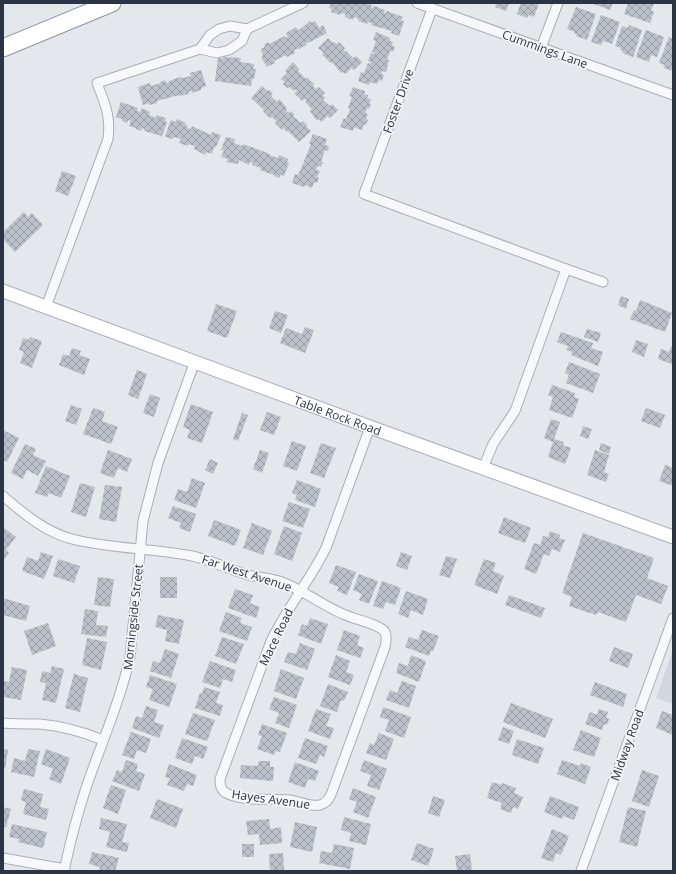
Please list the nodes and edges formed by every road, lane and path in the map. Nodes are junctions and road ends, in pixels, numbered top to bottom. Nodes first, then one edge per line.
1 (112, 3) edge
2 (303, 3) edge
3 (417, 3) edge
4 (558, 3) edge
5 (432, 9) junction
6 (247, 30) junction
7 (3, 48) edge
8 (541, 48) junction
9 (200, 49) junction
10 (673, 95) edge
11 (566, 269) junction
12 (603, 282) dead end
13 (3, 291) edge
14 (46, 307) junction
15 (195, 361) junction
16 (370, 427) junction
17 (483, 468) junction
18 (3, 496) edge
19 (673, 537) edge
20 (140, 549) junction
21 (300, 591) junction
22 (673, 618) edge
23 (3, 723) edge
24 (104, 740) junction
25 (220, 785) joint
26 (326, 802) joint
27 (3, 858) edge
28 (64, 870) edge
29 (581, 871) edge

1 - 7 highway
2 - 6 street
3 - 5 street, Cummings Lane
4 - 8 street
5 - 8 street, Cummings Lane
5 - 11 street, Foster Drive
6 - 9 street
6 - 9 street
8 - 10 street, Cummings Lane
9 - 14 street
11 - 12 street
11 - 17 street
13 - 14 main road, Table Rock Road
14 - 15 main road, Table Rock Road
15 - 16 main road, Table Rock Road
15 - 20 street, Morningside Street
16 - 17 main road, Table Rock Road
16 - 21 street, Mace Road
17 - 19 main road, Table Rock Road
18 - 20 street, Far West Avenue
20 - 21 street, Far West Avenue
20 - 24 street, Morningside Street
21 - 25 street, Mace Road
21 - 26 street, Far West Avenue
22 - 29 street, Midway Road
23 - 24 street
24 - 28 street, Morningside Street
25 - 26 street, Hayes Avenue
27 - 28 street

